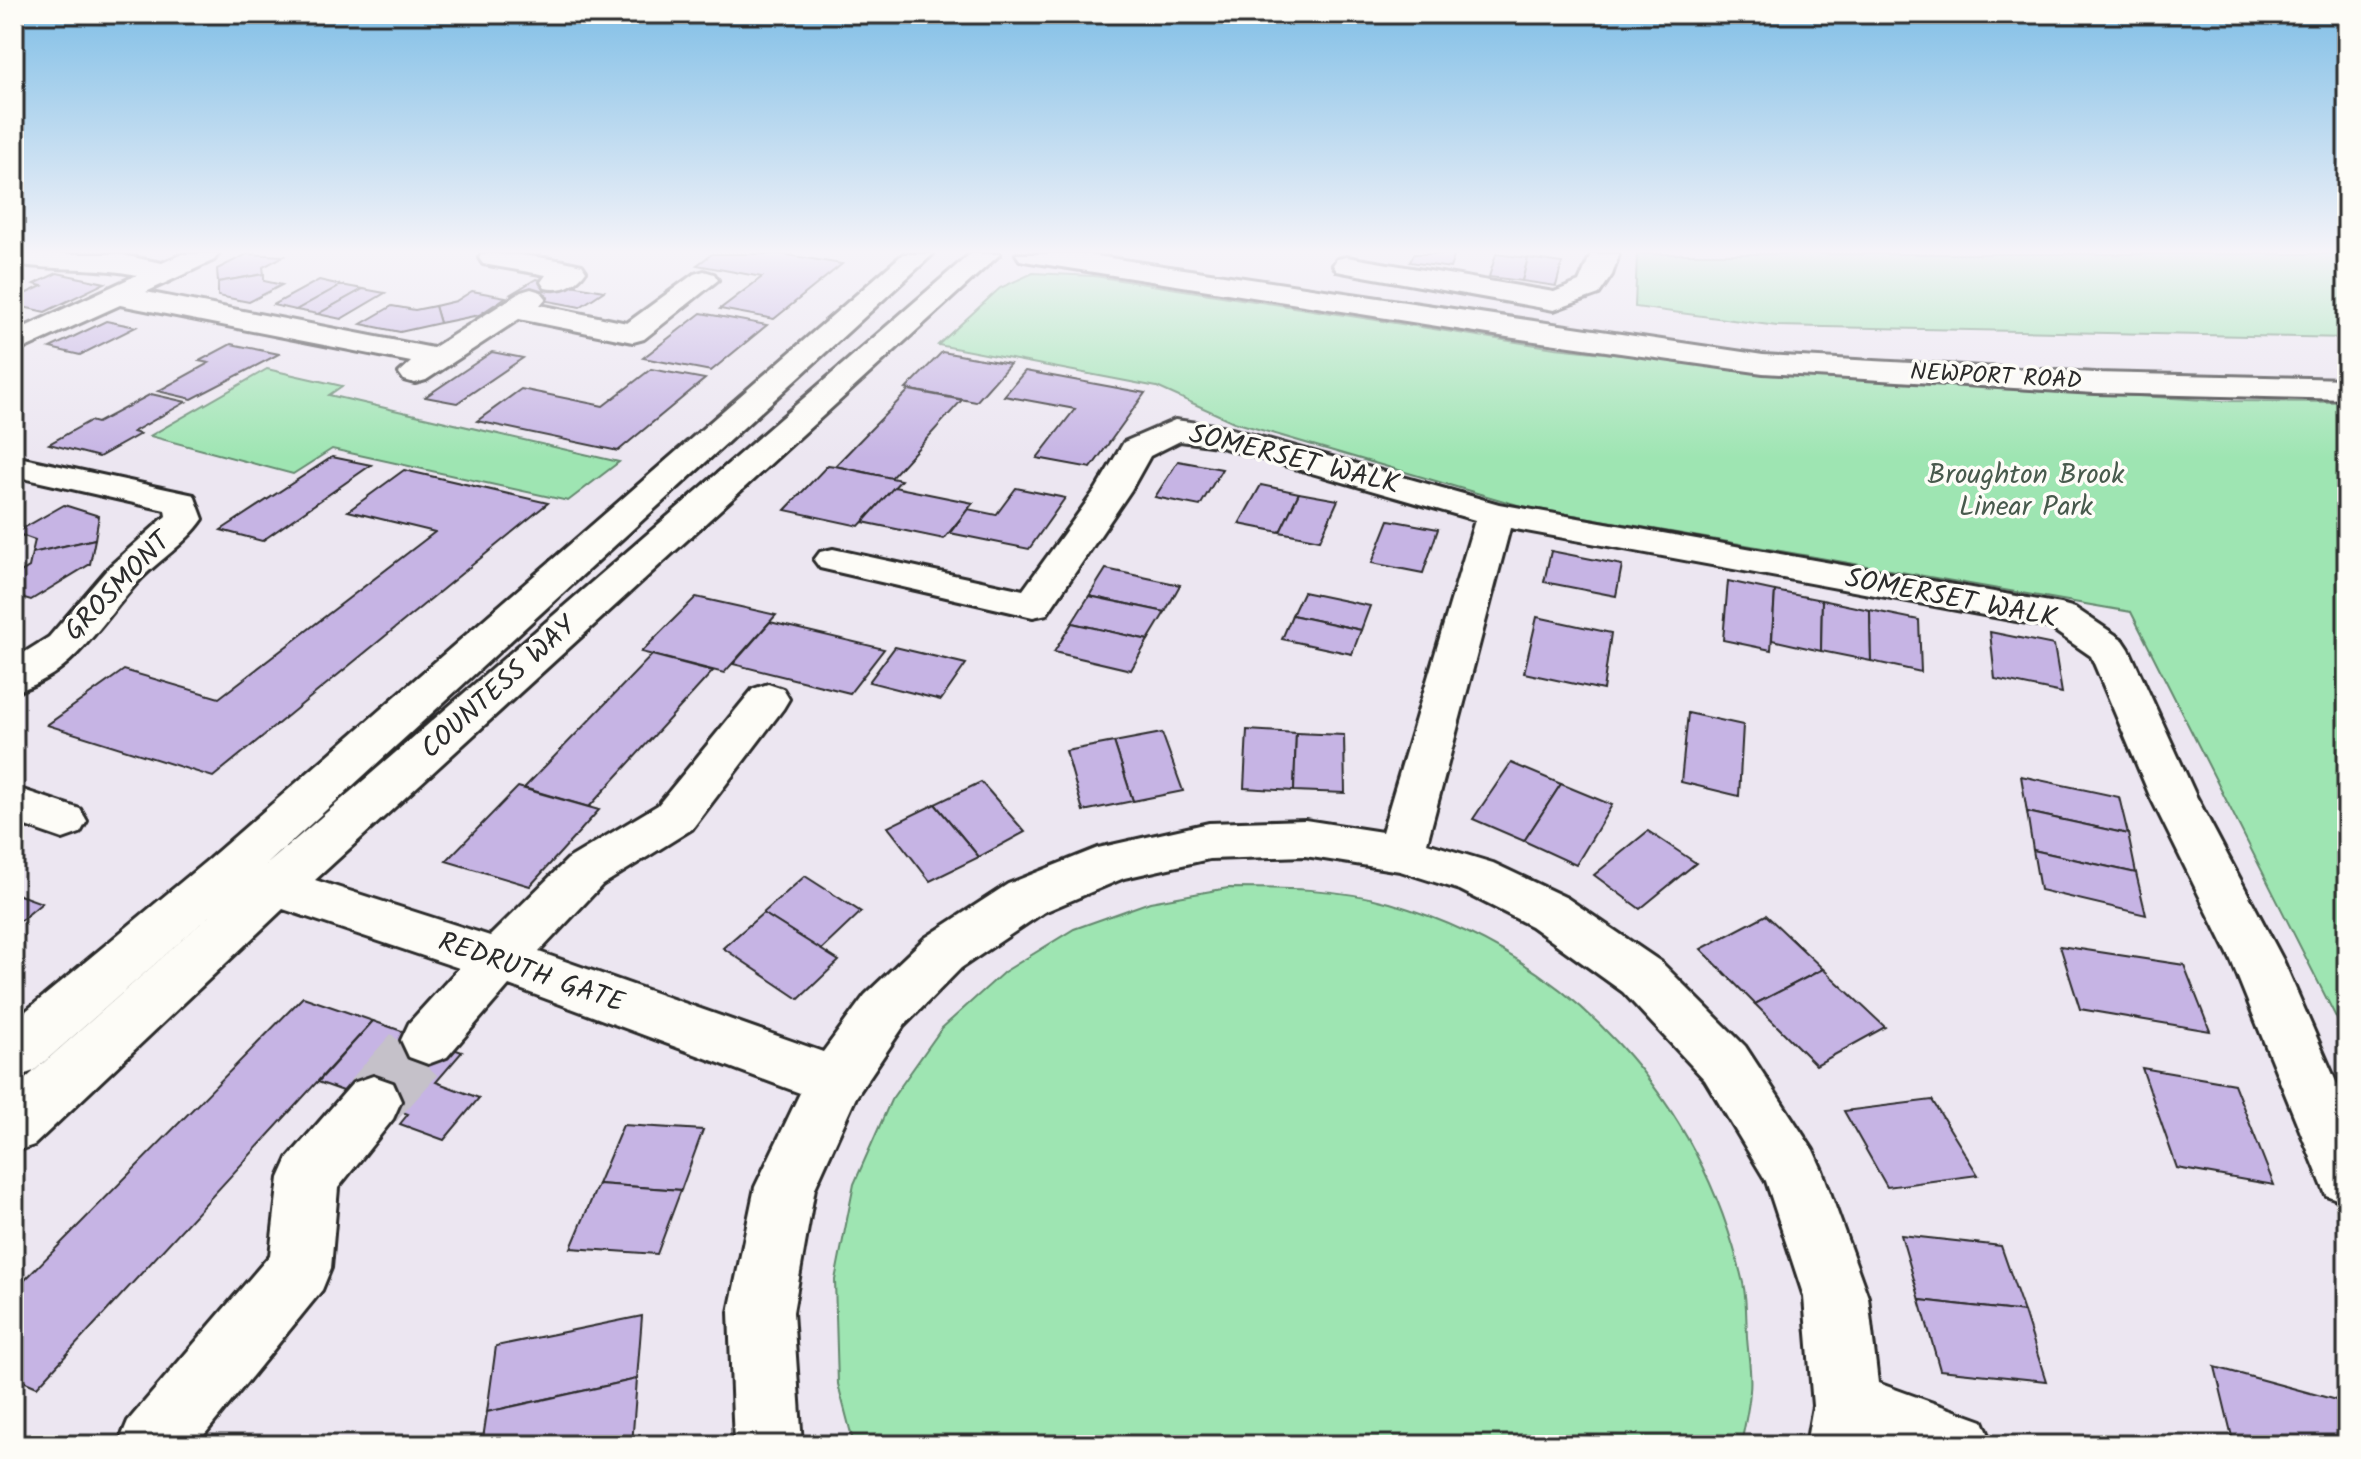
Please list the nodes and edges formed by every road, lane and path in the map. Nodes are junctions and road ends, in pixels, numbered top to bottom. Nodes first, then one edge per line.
1 (62, 322) edge
2 (254, 322) edge
3 (493, 322) edge
4 (603, 322) edge
5 (648, 322) edge
6 (843, 322) edge
7 (910, 322) edge
8 (1469, 322) edge
9 (1480, 322) edge
10 (1507, 328) junction
11 (14, 344) edge
12 (439, 358) junction
13 (406, 379) dead end
14 (2347, 389) edge
15 (14, 466) edge
16 (1495, 514) junction
17 (833, 560) dead end
18 (14, 678) edge
19 (768, 699) dead end
20 (14, 804) edge
21 (63, 821) dead end
22 (1400, 853) junction
23 (226, 872) junction
24 (276, 886) junction
25 (499, 960) junction
26 (428, 1040) tunnel mouth
27 (14, 1054) edge
28 (835, 1081) junction
29 (373, 1101) tunnel mouth
30 (14, 1126) edge
31 (2347, 1175) edge
32 (1843, 1425) edge
33 (152, 1445) edge
34 (768, 1445) edge
35 (1959, 1445) edge

1 - 11 street
2 - 12 street
3 - 12 street
4 - 5 street
6 - 23 street, COUNTESS WAY
7 - 24 street, COUNTESS WAY
8 - 10 street, NEWPORT ROAD
9 - 10 street
10 - 14 street, NEWPORT ROAD
12 - 13 street
15 - 18 street, GROSMONT
16 - 17 street, SOMERSET WALK
16 - 22 street
16 - 31 street, SOMERSET WALK
19 - 25 street
20 - 21 street
22 - 28 street
22 - 32 street
23 - 24 street, REDRUTH GATE
23 - 27 street, COUNTESS WAY
24 - 25 street, REDRUTH GATE
24 - 30 street, COUNTESS WAY
25 - 26 street
25 - 28 street, REDRUTH GATE
28 - 34 street
29 - 33 street
32 - 35 street

